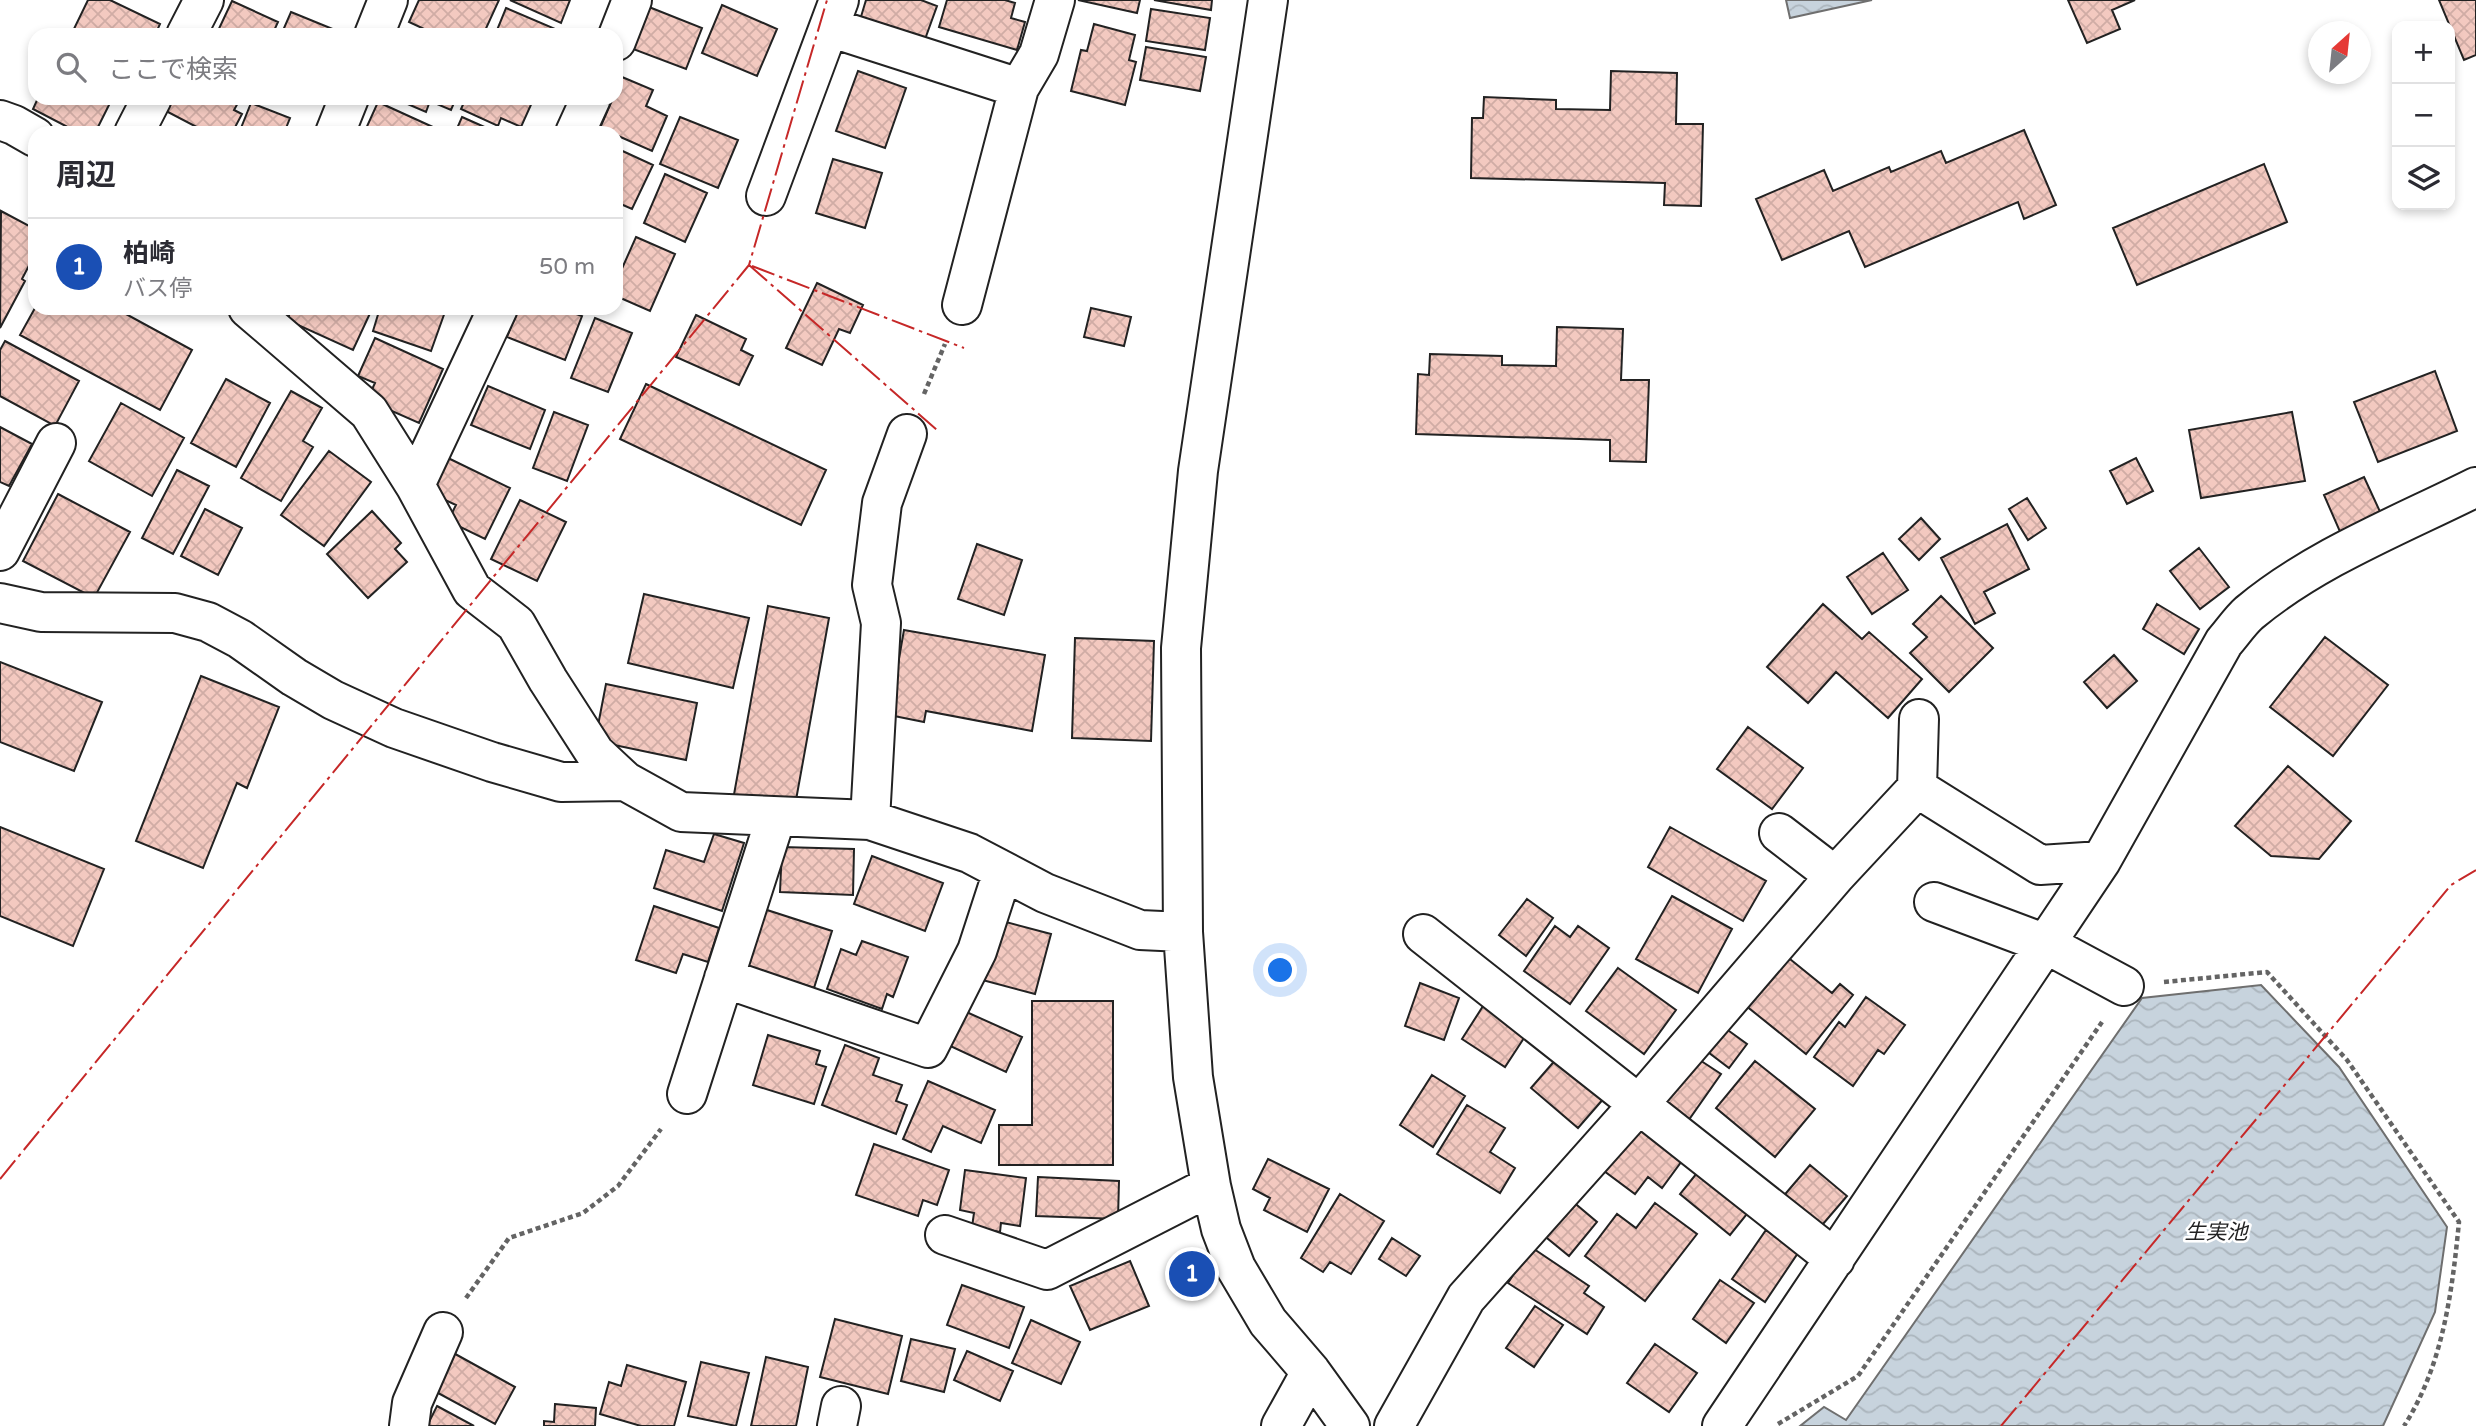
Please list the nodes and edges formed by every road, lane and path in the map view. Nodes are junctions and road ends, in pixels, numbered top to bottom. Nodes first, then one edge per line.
1 (204, 0) edge
2 (388, 0) edge
3 (632, 0) edge
4 (1055, 0) edge
5 (1268, 0) edge
6 (834, 13) edge
7 (190, 28) edge
8 (377, 28) edge
9 (621, 28) edge
10 (1019, 88) junction
11 (148, 105) edge
12 (346, 105) edge
13 (588, 105) edge
14 (0, 120) edge
15 (138, 126) edge
16 (338, 126) edge
17 (578, 126) edge
18 (28, 133) edge
19 (766, 196) dead end
20 (962, 305) joint
21 (261, 315) edge
22 (495, 315) edge
23 (907, 434) joint
24 (56, 443) dead end
25 (415, 485) junction
26 (2476, 487) edge
27 (0, 551) edge
28 (0, 603) edge
29 (1919, 719) dead end
30 (625, 781) junction
31 (1917, 788) junction
32 (776, 817) junction
33 (870, 820) junction
34 (1779, 832) dead end
35 (2101, 862) junction
36 (1003, 871) junction
37 (1835, 876) junction
38 (1934, 902) dead end
39 (1183, 932) junction
40 (1423, 934) dead end
41 (2046, 944) junction
42 (724, 978) junction
43 (2124, 986) junction
44 (687, 1094) joint
45 (1639, 1104) junction
46 (1211, 1186) junction
47 (945, 1235) dead end
48 (1835, 1259) junction
49 (443, 1332) joint
50 (1311, 1372) junction
51 (409, 1426) edge
52 (1281, 1426) edge
53 (1350, 1426) edge
54 (1394, 1426) edge
55 (1723, 1426) edge
56 (1774, 1426) edge
57 (2404, 1426) edge

1 - 7 street
2 - 8 street
3 - 9 street
4 - 10 street
5 - 39 street
6 - 10 street
6 - 19 street
10 - 20 street
11 - 15 street
12 - 16 street
13 - 17 street
14 - 18 street
20 - 23 path
21 - 25 street
22 - 25 street
23 - 33 street
24 - 27 street
25 - 30 street
26 - 35 street
28 - 30 street
29 - 31 street
30 - 32 street
31 - 35 street
31 - 37 street
32 - 33 street
32 - 42 street
33 - 36 street
34 - 37 street
35 - 41 street
36 - 39 street
36 - 42 street
37 - 45 street
38 - 41 street
39 - 46 street
40 - 45 street
41 - 43 street
41 - 48 street
42 - 44 street
43 - 56 path
43 - 57 path
44 - 49 path
45 - 48 street
45 - 54 street
46 - 47 street
46 - 50 street
48 - 55 street
49 - 51 street
50 - 52 street
50 - 53 street

